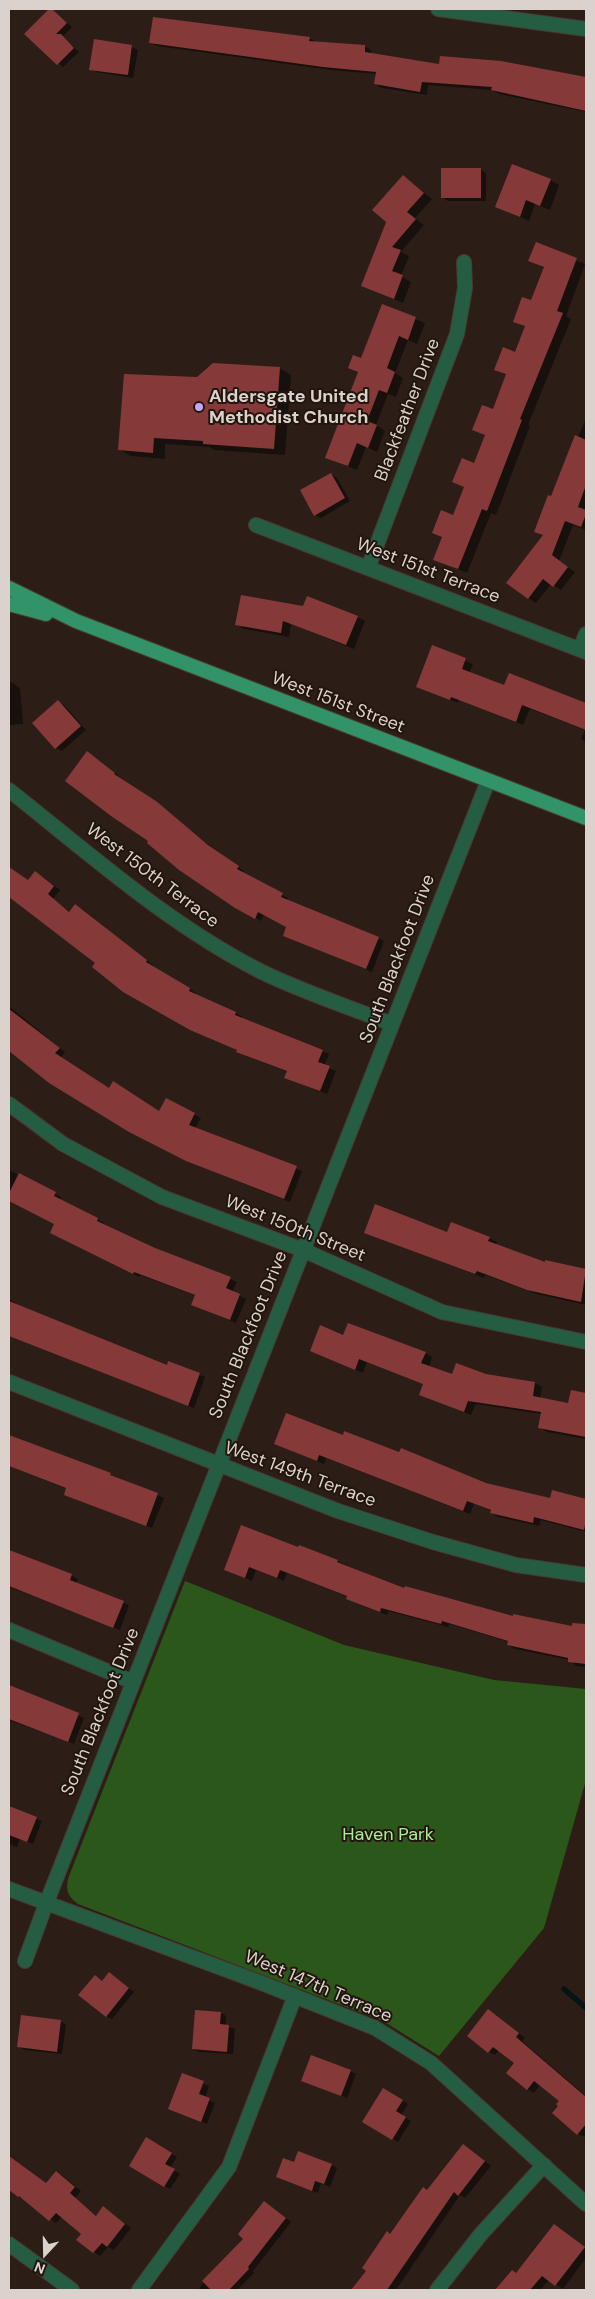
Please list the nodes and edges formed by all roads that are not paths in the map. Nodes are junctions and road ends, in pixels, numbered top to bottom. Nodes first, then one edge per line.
1 (438, 9) edge
2 (586, 29) edge
3 (464, 262) dead end
4 (256, 526) dead end
5 (368, 568) junction
6 (9, 588) edge
7 (9, 604) edge
8 (76, 622) junction
9 (586, 634) edge
10 (583, 651) edge
11 (488, 781) junction
12 (9, 790) edge
13 (586, 818) edge
14 (392, 1024) junction
15 (9, 1104) edge
16 (303, 1250) junction
17 (586, 1342) edge
18 (9, 1382) edge
19 (218, 1465) junction
20 (586, 1575) edge
21 (9, 1630) edge
22 (133, 1682) junction
23 (9, 1889) edge
24 (46, 1904) junction
25 (25, 1960) dead end
26 (295, 1996) junction
27 (544, 2165) junction
28 (586, 2204) edge
29 (9, 2244) edge
30 (72, 2290) edge
31 (140, 2290) edge
32 (437, 2290) edge

1 - 2 street
3 - 5 street, Blackfeather Drive
4 - 5 street, West 151st Terrace
5 - 10 street, West 151st Terrace
6 - 8 main road, West 151st Street
7 - 8 main road, West 151st Street
8 - 11 main road, West 151st Street
9 - 10 street
11 - 13 main road, West 151st Street
11 - 14 street, South Blackfoot Drive
12 - 14 street, West 150th Terrace
14 - 16 street, South Blackfoot Drive
15 - 16 street, West 150th Street
16 - 17 street, West 150th Street
16 - 19 street, South Blackfoot Drive
18 - 19 street, West 149th Terrace
19 - 20 street, West 149th Terrace
19 - 22 street, South Blackfoot Drive
21 - 22 street
22 - 24 street, South Blackfoot Drive
23 - 24 street, West 147th Terrace
24 - 25 street
24 - 26 street, West 147th Terrace
26 - 27 street, West 147th Terrace
26 - 31 street
27 - 28 street, West 147th Terrace
27 - 32 street
29 - 30 street

